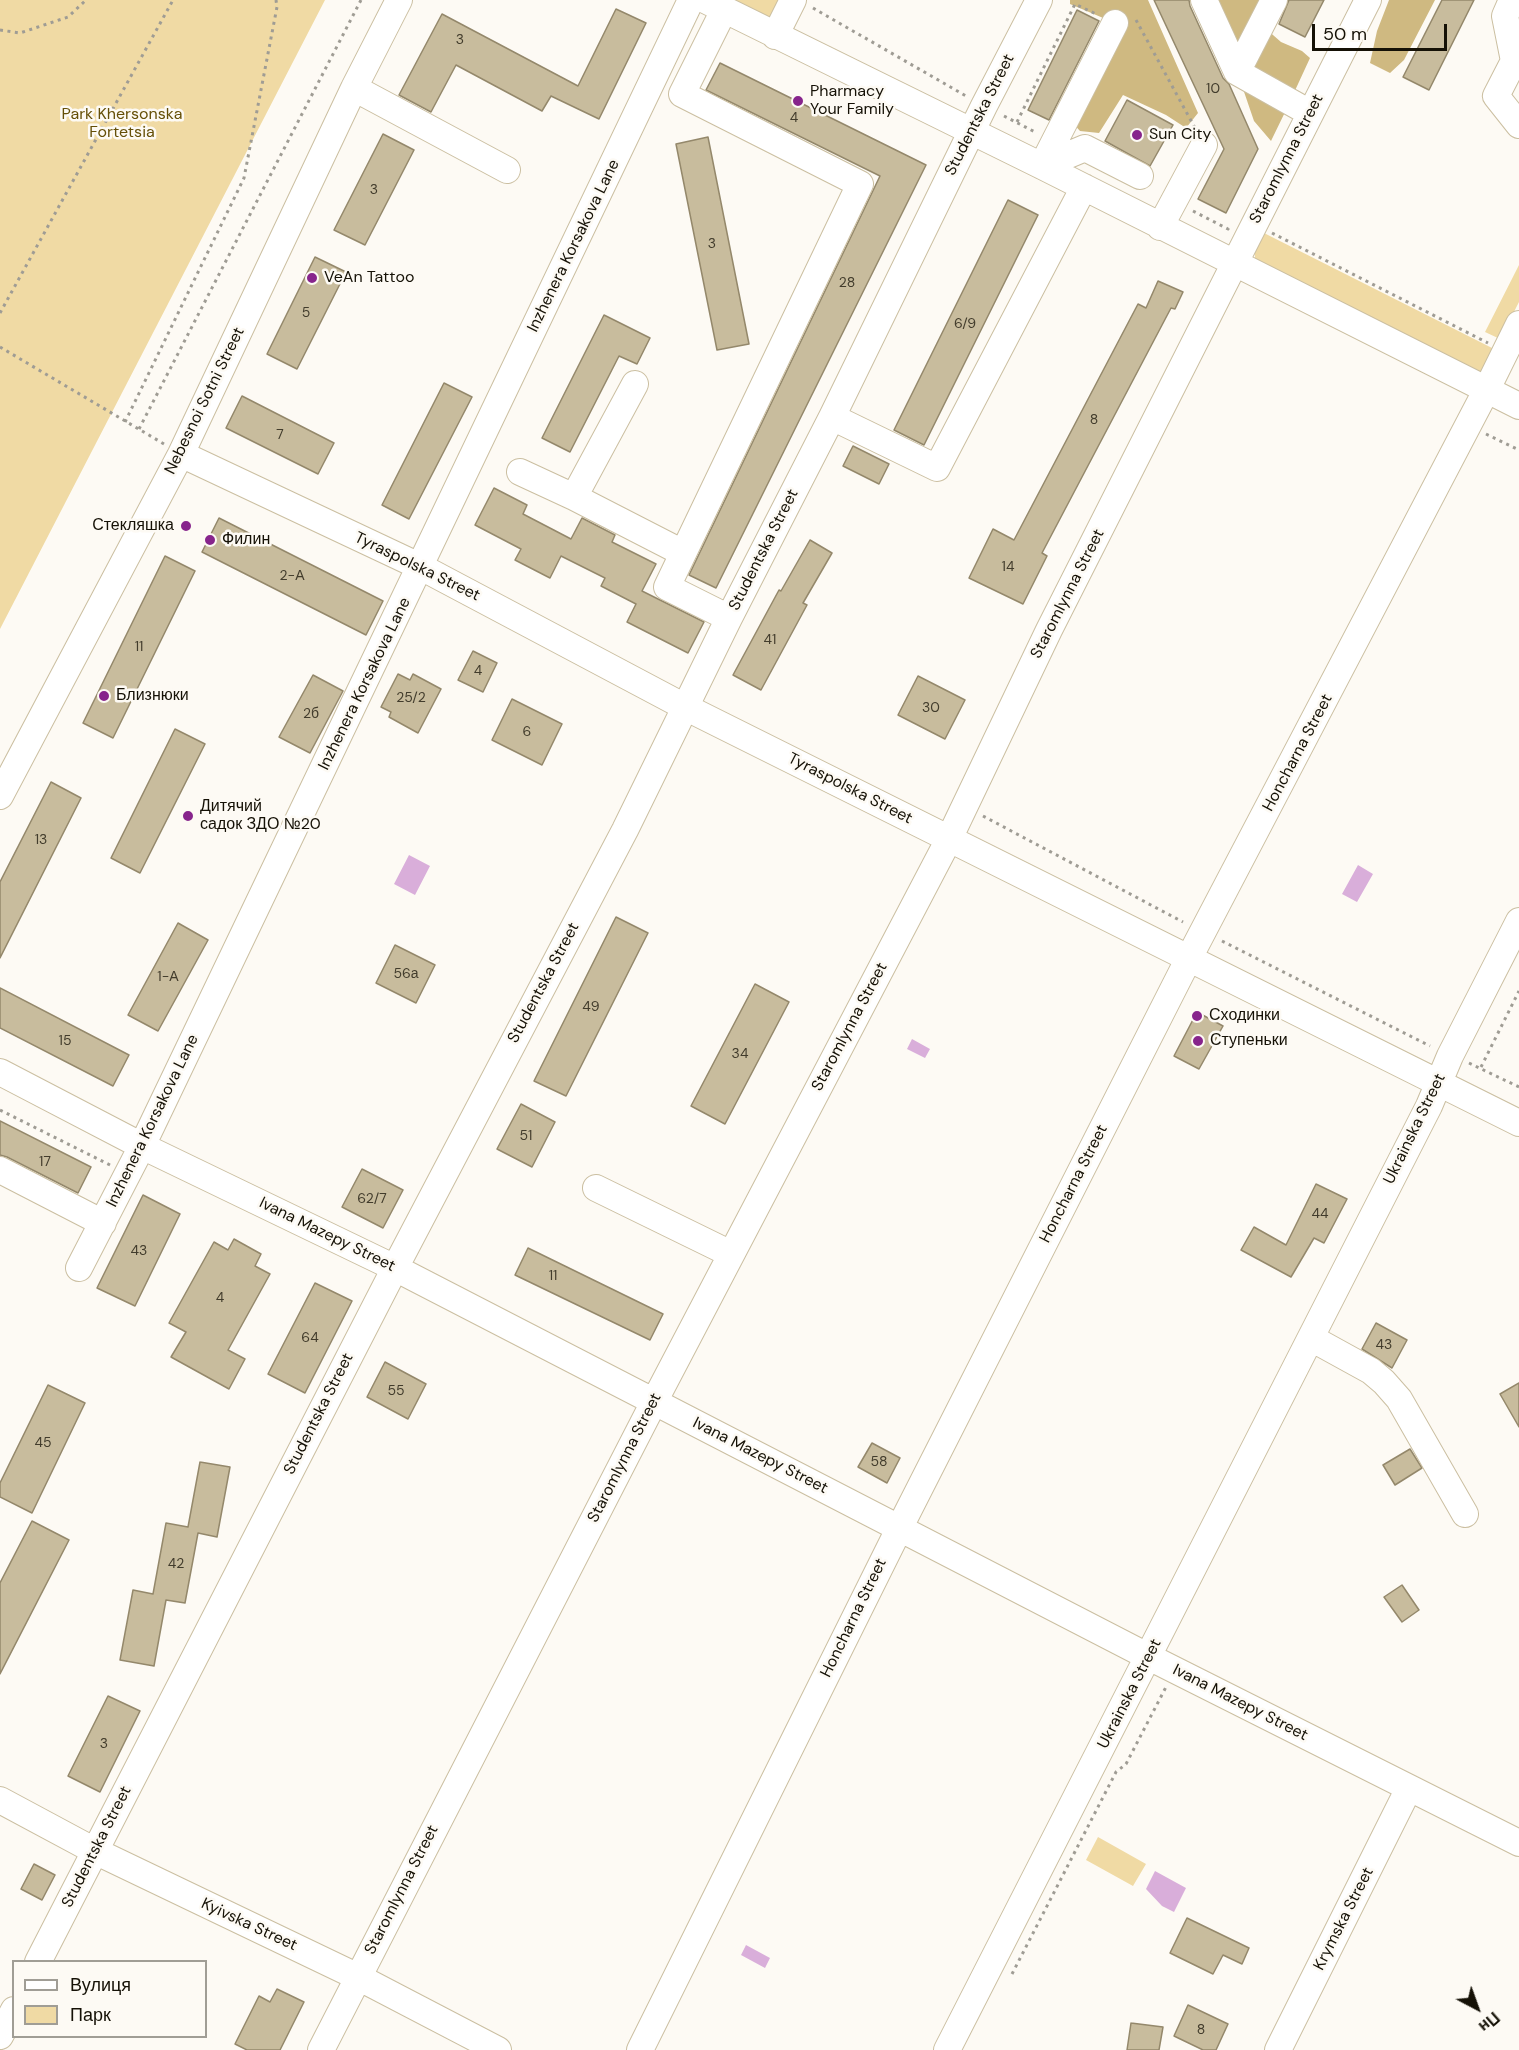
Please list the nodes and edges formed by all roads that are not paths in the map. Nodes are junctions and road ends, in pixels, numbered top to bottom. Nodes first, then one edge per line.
1 (399, 0) edge
2 (692, 0) edge
3 (1039, 0) edge
4 (1204, 0) edge
5 (1274, 0) edge
6 (1368, 0) edge
7 (1512, 0) edge
8 (801, 3) edge
9 (714, 5) edge
10 (1124, 20) road end
11 (775, 36) junction
12 (1237, 72) junction
13 (354, 88) junction
14 (1310, 112) junction
15 (1519, 125) edge
16 (971, 132) junction
17 (1204, 145) road end
18 (1042, 166) junction
19 (507, 170) dead end
20 (1140, 176) dead end
21 (1084, 187) junction
22 (1160, 227) junction
23 (1235, 264) junction
24 (1519, 324) edge
25 (635, 384) dead end
26 (1487, 389) junction
27 (1519, 406) edge
28 (832, 417) junction
29 (181, 454) junction
30 (520, 472) dead end
31 (574, 497) junction
32 (683, 553) junction
33 (421, 567) junction
34 (729, 618) junction
35 (685, 706) junction
36 (0, 796) edge
37 (949, 839) junction
38 (1519, 921) edge
39 (1189, 958) junction
40 (0, 1072) edge
41 (1438, 1084) junction
42 (1519, 1123) edge
43 (142, 1146) junction
44 (0, 1170) edge
45 (596, 1188) dead end
46 (103, 1223) junction
47 (731, 1254) junction
48 (79, 1268) dead end
49 (395, 1268) junction
50 (1311, 1338) junction
51 (654, 1402) junction
52 (1465, 1514) dead end
53 (900, 1527) junction
54 (1149, 1657) junction
55 (1409, 1788) junction
56 (0, 1800) edge
57 (1519, 1843) edge
58 (95, 1851) junction
59 (39, 1960) edge
60 (358, 1977) junction
61 (12, 2014) edge
62 (0, 2036) edge
63 (321, 2050) edge
64 (498, 2050) edge
65 (640, 2050) edge
66 (947, 2050) edge
67 (1278, 2050) edge

1 - 13 street, Nebesnoi Sotni Street
2 - 33 street, Inzhenera Korsakova Lane
3 - 16 street, Studentska Street
4 - 12 street
5 - 12 street
6 - 14 street, Staromlynna Street
7 - 15 street
8 - 11 street
9 - 11 street
9 - 32 street
10 - 18 street
11 - 16 street
12 - 14 street
13 - 19 street
13 - 29 street, Nebesnoi Sotni Street
14 - 23 street, Staromlynna Street
16 - 18 street
16 - 28 street, Studentska Street
17 - 22 street
18 - 20 street
18 - 21 street
21 - 22 street
21 - 28 street
22 - 23 street
23 - 26 street
23 - 37 street, Staromlynna Street
24 - 26 street, Honcharna Street
25 - 31 street
26 - 27 street
26 - 39 street, Honcharna Street
28 - 34 street, Studentska Street
29 - 33 street, Tyraspolska Street
29 - 36 street, Nebesnoi Sotni Street
30 - 31 street
31 - 32 street
32 - 34 street
33 - 35 street, Tyraspolska Street
33 - 43 street, Inzhenera Korsakova Lane
34 - 35 street, Studentska Street
35 - 37 street, Tyraspolska Street
35 - 49 street, Studentska Street
37 - 39 street, Tyraspolska Street
37 - 47 street, Staromlynna Street
38 - 41 street, Ukrainska Street
39 - 41 street, Tyraspolska Street
39 - 53 street, Honcharna Street
40 - 43 street, Ivana Mazepy Street
41 - 42 street, Tyraspolska Street
41 - 50 street, Ukrainska Street
43 - 46 street, Inzhenera Korsakova Lane
43 - 49 street, Ivana Mazepy Street
44 - 46 street
45 - 47 street
46 - 48 street, Inzhenera Korsakova Lane
47 - 51 street, Staromlynna Street
49 - 51 street, Ivana Mazepy Street
49 - 58 street, Studentska Street
50 - 52 street
50 - 54 street, Ukrainska Street
51 - 53 street, Ivana Mazepy Street
51 - 60 street, Staromlynna Street
53 - 54 street, Ivana Mazepy Street
53 - 65 street, Honcharna Street
54 - 55 street, Ivana Mazepy Street
54 - 66 street, Ukrainska Street
55 - 57 street, Ivana Mazepy Street
55 - 67 street, Krymska Street
56 - 58 street, Kyivska Street
58 - 59 street, Studentska Street
58 - 60 street, Kyivska Street
60 - 63 street, Staromlynna Street
60 - 64 street, Kyivska Street
61 - 62 street

